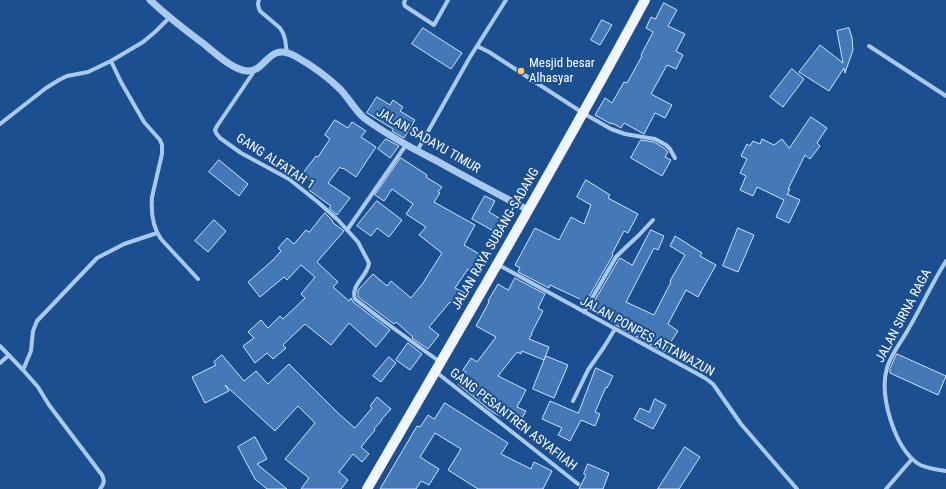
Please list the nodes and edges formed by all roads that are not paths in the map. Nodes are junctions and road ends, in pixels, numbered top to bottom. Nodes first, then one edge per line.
1 (150, 0) edge
2 (259, 0) edge
3 (405, 0) edge
4 (448, 0) edge
5 (506, 0) edge
6 (644, 0) edge
7 (169, 18) junction
8 (477, 46) junction
9 (869, 46) dead end
10 (287, 53) junction
11 (111, 61) junction
12 (255, 69) junction
13 (946, 96) edge
14 (583, 113) junction
15 (0, 124) edge
16 (406, 144) junction
17 (417, 150) junction
18 (675, 158) dead end
19 (528, 210) junction
20 (653, 220) dead end
21 (347, 230) junction
22 (157, 233) junction
23 (946, 261) edge
24 (497, 264) junction
25 (198, 280) dead end
26 (584, 312) junction
27 (615, 329) junction
28 (0, 346) edge
29 (9, 355) junction
30 (441, 362) junction
31 (0, 363) edge
32 (24, 370) junction
33 (435, 372) junction
34 (573, 401) dead end
35 (912, 459) junction
36 (946, 471) edge
37 (578, 484) dead end
38 (100, 489) edge
39 (367, 489) edge
40 (797, 489) edge
41 (886, 489) edge

1 - 7 street
2 - 10 street
3 - 4 street
5 - 8 street
6 - 14 main road, JALAN RAYA SUBANG-SADANG
7 - 11 street
7 - 12 street
8 - 14 street
8 - 17 street
9 - 13 street
10 - 12 street
10 - 16 street, JALAN SADAYU TIMUR
11 - 15 street
11 - 22 street
12 - 21 street, GANG ALFATAH 1
14 - 18 street
14 - 19 main road, JALAN RAYA SUBANG-SADANG
16 - 17 street, JALAN SADAYU TIMUR
16 - 21 street
17 - 19 street, JALAN SADAYU TIMUR
19 - 24 main road, JALAN RAYA SUBANG-SADANG
20 - 26 street
21 - 30 street, GANG ALFATAH 1
22 - 25 street
22 - 32 street
23 - 35 street, JALAN SIRNA RAGA
24 - 26 street, JALAN PONPES ATTAWAZUN
24 - 30 main road, JALAN RAYA SUBANG-SADANG
26 - 27 street, JALAN PONPES ATTAWAZUN
27 - 34 street
27 - 40 street, JALAN PONPES ATTAWAZUN
28 - 29 street
29 - 31 street
29 - 32 street
30 - 33 main road, JALAN RAYA SUBANG-SADANG
32 - 38 street
33 - 37 street, GANG PESANTREN ASYAFIIAH
33 - 39 main road, JALAN RAYA SUBANG-SADANG
35 - 36 street, JALAN SIRNA RAGA
35 - 41 street

